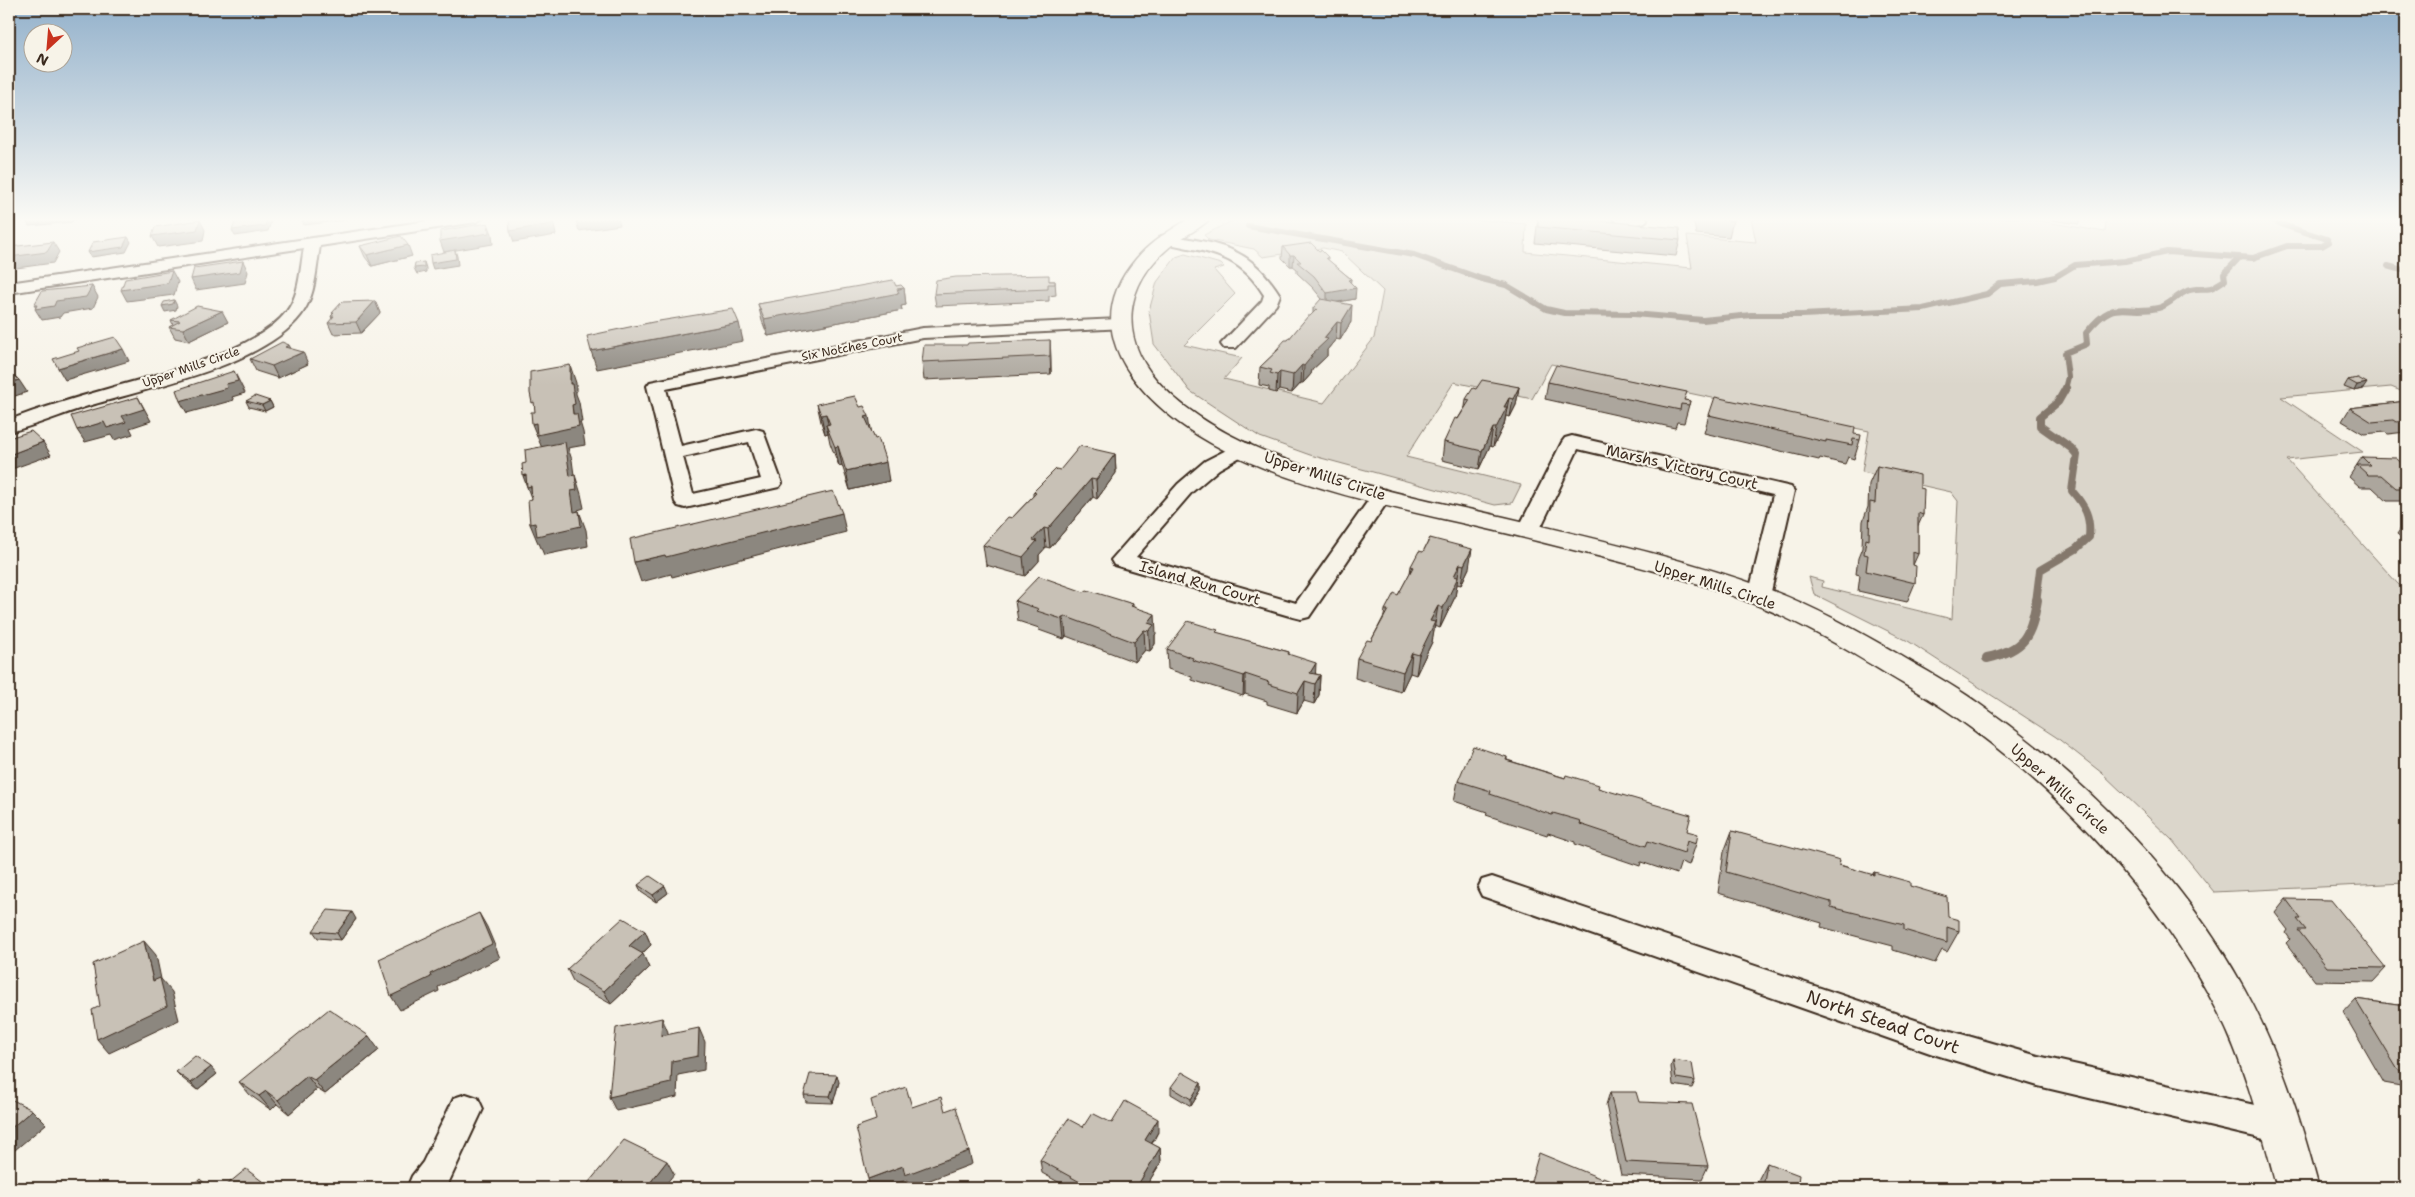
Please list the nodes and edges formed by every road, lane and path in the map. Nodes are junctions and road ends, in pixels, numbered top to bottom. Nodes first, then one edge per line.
1 (105, 274) edge
2 (306, 274) edge
3 (1135, 274) edge
4 (1256, 274) edge
5 (9, 288) edge
6 (1119, 324) junction
7 (1230, 344) dead end
8 (9, 426) edge
9 (1242, 448) junction
10 (673, 453) junction
11 (1382, 495) junction
12 (1528, 531) junction
13 (1759, 596) junction
14 (1492, 888) dead end
15 (466, 1109) dead end
16 (2281, 1127) junction
17 (424, 1188) edge
18 (2298, 1188) edge

1 - 5 street
2 - 8 street, Upper Mills Circle
3 - 6 street, Upper Mills Circle
4 - 7 street
6 - 9 street, Upper Mills Circle
6 - 10 street, Six Notches Court
9 - 11 street, Upper Mills Circle
9 - 11 street, Island Run Court
10 - 10 street, Six Notches Court
11 - 12 street, Upper Mills Circle
12 - 13 street, Upper Mills Circle
12 - 13 street, Marshs Victory Court
13 - 16 street, Upper Mills Circle
14 - 16 street, North Stead Court
15 - 17 street
16 - 18 street, Upper Mills Circle

